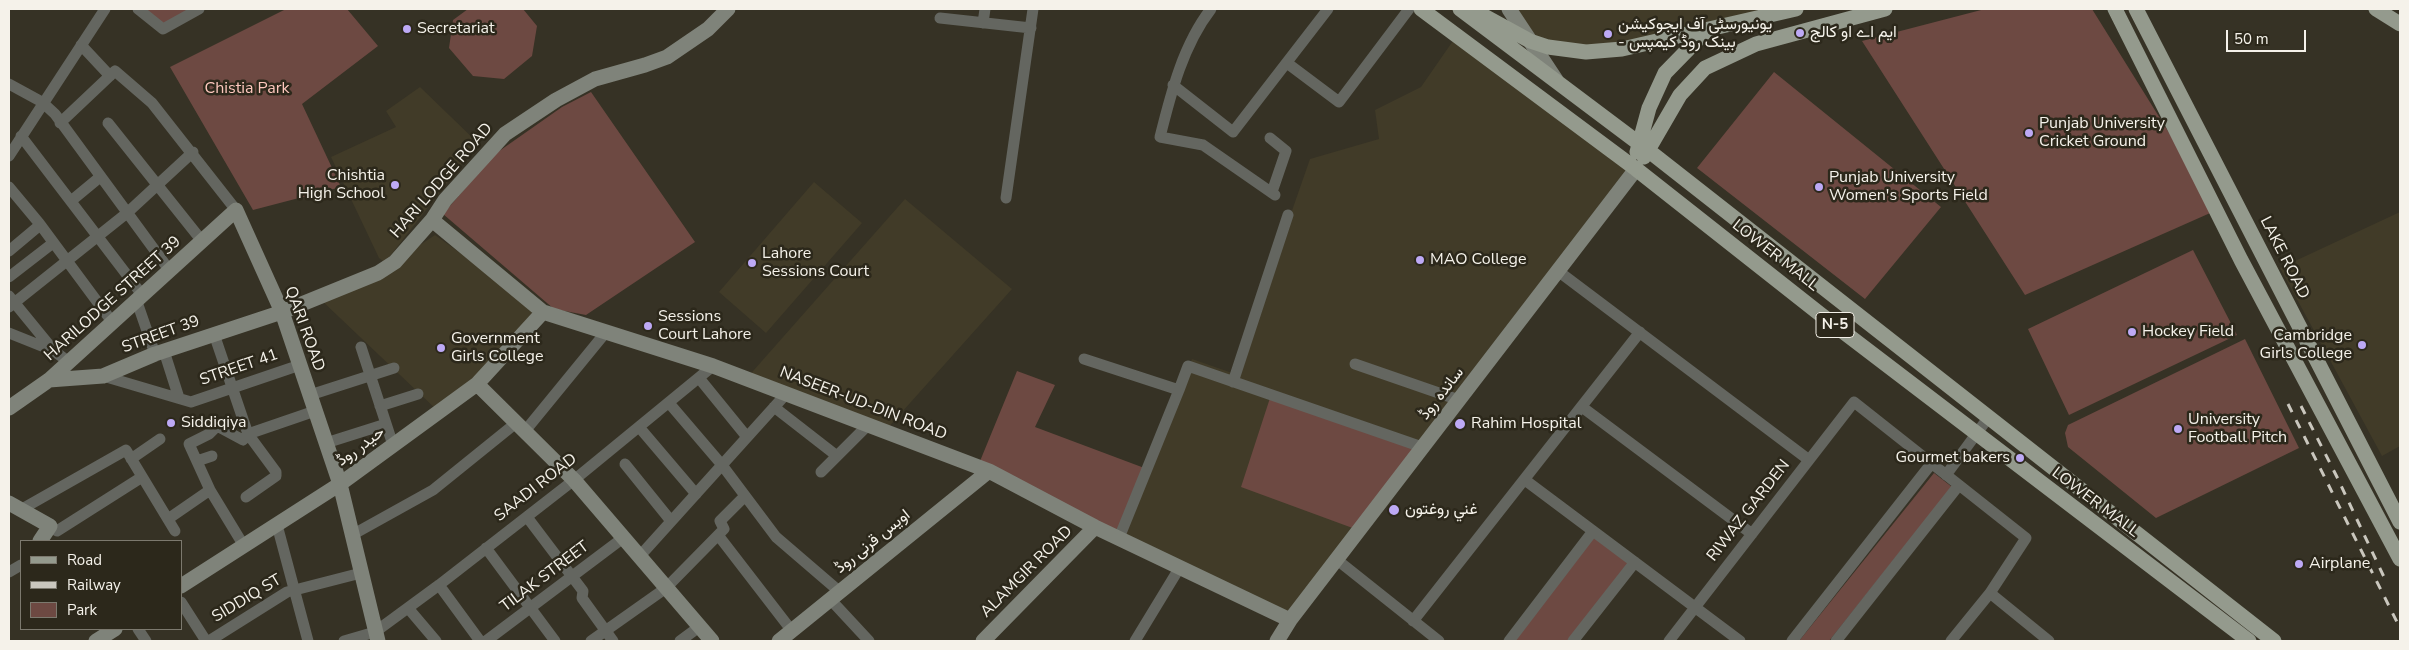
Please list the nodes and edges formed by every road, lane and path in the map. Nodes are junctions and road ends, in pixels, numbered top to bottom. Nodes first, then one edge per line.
1 (105, 9) edge
2 (138, 9) edge
3 (199, 9) edge
4 (728, 9) edge
5 (985, 9) edge
6 (1033, 9) edge
7 (1211, 9) edge
8 (1328, 9) edge
9 (1409, 9) edge
10 (1421, 9) edge
11 (1460, 9) edge
12 (1471, 9) edge
13 (1509, 9) edge
14 (1796, 9) edge
15 (1885, 9) edge
16 (2115, 9) edge
17 (2136, 9) edge
18 (2376, 9) edge
19 (940, 18) dead end
20 (982, 23) junction
21 (2400, 24) edge
22 (1031, 28) junction
23 (1708, 29) junction
24 (1530, 41) junction
25 (81, 45) junction
26 (1287, 62) junction
27 (113, 73) junction
28 (1557, 82) junction
29 (9, 84) edge
30 (1173, 85) junction
31 (42, 102) junction
32 (60, 122) junction
33 (108, 123) dead end
34 (21, 136) junction
35 (1270, 138) dead end
36 (1644, 147) junction
37 (193, 152) junction
38 (9, 156) edge
39 (1636, 169) junction
40 (100, 177) junction
41 (157, 184) junction
42 (9, 187) edge
43 (1006, 198) dead end
44 (71, 201) junction
45 (236, 210) junction
46 (127, 213) junction
47 (1288, 215) dead end
48 (432, 220) junction
49 (40, 225) junction
50 (97, 235) junction
51 (202, 241) junction
52 (53, 242) junction
53 (9, 251) edge
54 (66, 261) junction
55 (1558, 270) junction
56 (170, 271) junction
57 (9, 277) edge
58 (140, 299) junction
59 (11, 302) edge
60 (282, 312) junction
61 (542, 312) junction
62 (113, 323) junction
63 (606, 332) junction
64 (1640, 332) junction
65 (9, 333) edge
66 (214, 334) junction
67 (361, 347) dead end
68 (54, 351) junction
69 (160, 352) junction
70 (1084, 359) dead end
71 (69, 362) junction
72 (1355, 364) dead end
73 (300, 365) junction
74 (713, 366) junction
75 (394, 368) dead end
76 (103, 376) junction
77 (370, 376) junction
78 (699, 378) junction
79 (50, 380) junction
80 (1233, 382) junction
81 (477, 384) junction
82 (233, 388) junction
83 (1179, 390) junction
84 (418, 394) dead end
85 (786, 394) junction
86 (310, 396) junction
87 (179, 398) junction
88 (1460, 400) junction
89 (669, 402) junction
90 (380, 406) junction
91 (774, 407) junction
92 (1582, 407) junction
93 (9, 408) edge
94 (315, 411) junction
95 (1988, 418) junction
96 (386, 424) junction
97 (868, 425) junction
98 (639, 426) junction
99 (521, 427) junction
100 (248, 434) junction
101 (1976, 434) junction
102 (747, 437) junction
103 (160, 439) dead end
104 (326, 443) junction
105 (393, 445) junction
106 (1422, 447) junction
107 (212, 456) dead end
108 (837, 456) junction
109 (131, 459) junction
110 (1809, 460) junction
111 (197, 461) junction
112 (625, 464) dead end
113 (1931, 464) junction
114 (722, 465) junction
115 (989, 470) junction
116 (821, 472) dead end
117 (1946, 475) junction
118 (142, 477) junction
119 (574, 480) junction
120 (1525, 480) junction
121 (340, 484) junction
122 (1959, 485) junction
123 (210, 490) junction
124 (696, 494) junction
125 (745, 496) junction
126 (246, 497) dead end
127 (15, 506) edge
128 (527, 517) junction
129 (168, 519) junction
130 (671, 521) junction
131 (2400, 522) edge
132 (277, 525) junction
133 (50, 526) junction
134 (1095, 527) junction
135 (175, 531) dead end
136 (1593, 531) junction
137 (1752, 534) junction
138 (352, 535) junction
139 (718, 535) junction
140 (623, 538) junction
141 (1119, 538) junction
142 (41, 540) edge
143 (244, 546) junction
144 (486, 548) junction
145 (639, 557) junction
146 (1336, 559) junction
147 (2400, 559) edge
148 (1635, 562) junction
149 (20, 566) edge
150 (1180, 567) junction
151 (9, 572) edge
152 (361, 574) junction
153 (571, 576) junction
154 (182, 585) edge
155 (439, 585) junction
156 (666, 588) junction
157 (294, 590) junction
158 (1990, 593) junction
159 (835, 596) junction
160 (182, 603) edge
161 (1695, 607) junction
162 (408, 608) junction
163 (530, 608) junction
164 (1290, 620) junction
165 (1413, 621) junction
166 (700, 627) junction
167 (89, 630) edge
168 (113, 630) edge
169 (139, 630) edge
170 (792, 630) junction
171 (606, 631) junction
172 (376, 636) edge
173 (1282, 639) edge
174 (96, 641) edge
175 (146, 641) edge
176 (208, 641) edge
177 (308, 641) edge
178 (344, 641) edge
179 (436, 641) edge
180 (480, 641) edge
181 (486, 641) edge
182 (555, 641) edge
183 (591, 641) edge
184 (613, 641) edge
185 (680, 641) edge
186 (712, 641) edge
187 (779, 641) edge
188 (869, 641) edge
189 (982, 641) edge
190 (1135, 641) edge
191 (1439, 641) edge
192 (1509, 641) edge
193 (1573, 641) edge
194 (1669, 641) edge
195 (1740, 641) edge
196 (1792, 641) edge
197 (1836, 641) edge
198 (1951, 641) edge
199 (2049, 641) edge
200 (2249, 641) edge
201 (2274, 641) edge

1 - 25 street
2 - 3 street
4 - 48 main road, HARI LODGE ROAD
5 - 20 street
6 - 22 street
7 - 30 street
8 - 26 street
9 - 26 street
10 - 39 main road, LOWER MALL / N-5
11 - 28 main road, LOWER MALL / N-5
12 - 24 main road
13 - 24 main road
14 - 23 main road
15 - 36 main road
16 - 147 main road
17 - 131 main road, LAKE ROAD
18 - 21 main road
19 - 20 street
20 - 22 street
22 - 43 street
23 - 24 main road
23 - 36 main road
24 - 28 main road
25 - 27 street, QARI ROAD
25 - 31 street
26 - 30 street
27 - 32 street
27 - 37 street, QARI ROAD
28 - 36 main road, LOWER MALL / N-5
29 - 31 street
30 - 35 street
31 - 32 street
31 - 34 street
32 - 40 street
33 - 41 street
34 - 38 street
34 - 44 street
36 - 39 main road
36 - 95 main road, LOWER MALL / N-5
37 - 41 street
37 - 45 street, QARI ROAD
39 - 55 main road, ساندہ روڈ
39 - 101 main road, LOWER MALL / N-5
40 - 44 street
40 - 46 street
41 - 46 street
41 - 51 street
42 - 49 street
44 - 50 street
45 - 51 main road, HARILODGE STREET 39
45 - 60 main road, QARI ROAD
46 - 50 street
46 - 56 street
47 - 80 street
48 - 60 main road, HARI LODGE ROAD
48 - 61 main road, NASEER-UD-DIN ROAD
49 - 52 street
49 - 53 street
50 - 54 street
50 - 58 street
51 - 56 main road, HARILODGE STREET 39
52 - 54 street
52 - 57 street
54 - 59 street
54 - 62 street
55 - 64 street
55 - 88 main road, ساندہ روڈ
56 - 58 main road, HARILODGE STREET 39
58 - 62 main road, HARILODGE STREET 39
58 - 69 street
59 - 68 street
60 - 66 main road, STREET 39
60 - 73 main road, QARI ROAD
61 - 63 main road, NASEER-UD-DIN ROAD
61 - 81 main road, حیدر روڈ
62 - 71 main road, HARILODGE STREET 39
63 - 74 main road, NASEER-UD-DIN ROAD
63 - 99 street
64 - 92 street
64 - 110 street
65 - 68 street
66 - 69 main road, STREET 39
66 - 82 street
67 - 77 street
68 - 71 street
69 - 76 main road, STREET 39
69 - 87 street
70 - 83 street
71 - 79 main road, HARILODGE STREET 39
72 - 88 street
73 - 82 street, STREET 41
73 - 86 main road, QARI ROAD
74 - 78 street, SAADI ROAD
74 - 85 main road, NASEER-UD-DIN ROAD
75 - 77 street
76 - 79 main road, STREET 39
76 - 87 street, STREET 41
77 - 86 street
77 - 90 street
78 - 89 street, SAADI ROAD
78 - 102 street
79 - 93 main road, HARILODGE STREET 39
80 - 83 street
80 - 106 street
81 - 99 main road
81 - 105 main road, حیدر روڈ
82 - 87 street, STREET 41
82 - 100 street
83 - 141 street
84 - 90 street
85 - 91 street
85 - 97 main road, NASEER-UD-DIN ROAD
86 - 94 main road, QARI ROAD
88 - 106 main road, ساندہ روڈ
89 - 98 street, SAADI ROAD
89 - 114 street
90 - 96 street
91 - 102 street
91 - 108 street
92 - 120 street
92 - 137 street
94 - 100 street
94 - 104 main road, QARI ROAD
95 - 101 street
95 - 201 main road, LOWER MALL / N-5
96 - 104 street
96 - 105 street
97 - 108 street
97 - 115 main road, NASEER-UD-DIN ROAD
98 - 119 street, SAADI ROAD
98 - 124 street
99 - 119 main road
99 - 138 street
100 - 111 street
100 - 126 street
101 - 117 street
101 - 200 main road, LOWER MALL / N-5
102 - 114 street
103 - 109 street
104 - 121 main road, QARI ROAD
105 - 121 main road, حیدر روڈ
106 - 146 main road, ساندہ روڈ
107 - 111 street
108 - 116 street
109 - 118 street
109 - 127 street
110 - 113 street, RIWAZ GARDEN
110 - 137 street, RIWAZ GARDEN
111 - 123 street
112 - 130 street
113 - 117 street
113 - 196 street
114 - 124 street
114 - 125 street
115 - 134 main road, NASEER-UD-DIN ROAD
115 - 159 main road, اویس قرنی روڈ
117 - 122 street
118 - 129 street
118 - 133 street
119 - 128 street, SAADI ROAD
119 - 140 main road
120 - 136 street
120 - 165 street
121 - 132 main road, حیدر روڈ
121 - 138 main road, QARI ROAD
122 - 158 street
122 - 197 street
123 - 129 street
123 - 143 street
124 - 130 street
125 - 139 street
125 - 159 street
127 - 133 main road
128 - 144 street, SAADI ROAD
128 - 153 street
129 - 135 street
130 - 145 street
132 - 143 main road, حیدر روڈ
132 - 157 street
133 - 142 main road
134 - 141 main road, NASEER-UD-DIN ROAD
134 - 189 main road, ALAMGIR ROAD
136 - 148 street
136 - 192 street
137 - 161 street, RIWAZ GARDEN
138 - 152 main road, QARI ROAD
139 - 156 street
139 - 170 street
140 - 145 main road
140 - 153 street, TILAK STREET
141 - 150 main road, NASEER-UD-DIN ROAD
143 - 154 main road, حیدر روڈ
144 - 155 street, SAADI ROAD
144 - 163 street
145 - 156 main road
146 - 164 main road, ساندہ روڈ
146 - 165 street
148 - 161 street
148 - 193 street
149 - 151 street
150 - 164 main road, NASEER-UD-DIN ROAD
150 - 190 street
152 - 157 street, SIDDIQ ST
152 - 172 main road, QARI ROAD
153 - 163 street, TILAK STREET
153 - 171 street
155 - 162 street, SAADI ROAD
155 - 180 street
156 - 166 main road
156 - 171 street
157 - 176 street, SIDDIQ ST
157 - 177 street
158 - 198 street
158 - 199 street
159 - 170 main road, اویس قرنی روڈ
159 - 188 street
160 - 176 street
161 - 194 street, RIWAZ GARDEN
161 - 195 street
162 - 172 street, SAADI ROAD
162 - 179 street
163 - 181 street, TILAK STREET
163 - 182 street
164 - 173 main road, ساندہ روڈ
165 - 191 street
166 - 185 street
166 - 186 main road
167 - 174 main road
168 - 174 main road
169 - 175 street
170 - 187 main road, اویس قرنی روڈ
171 - 183 street
171 - 184 street
172 - 178 street, SAADI ROAD

